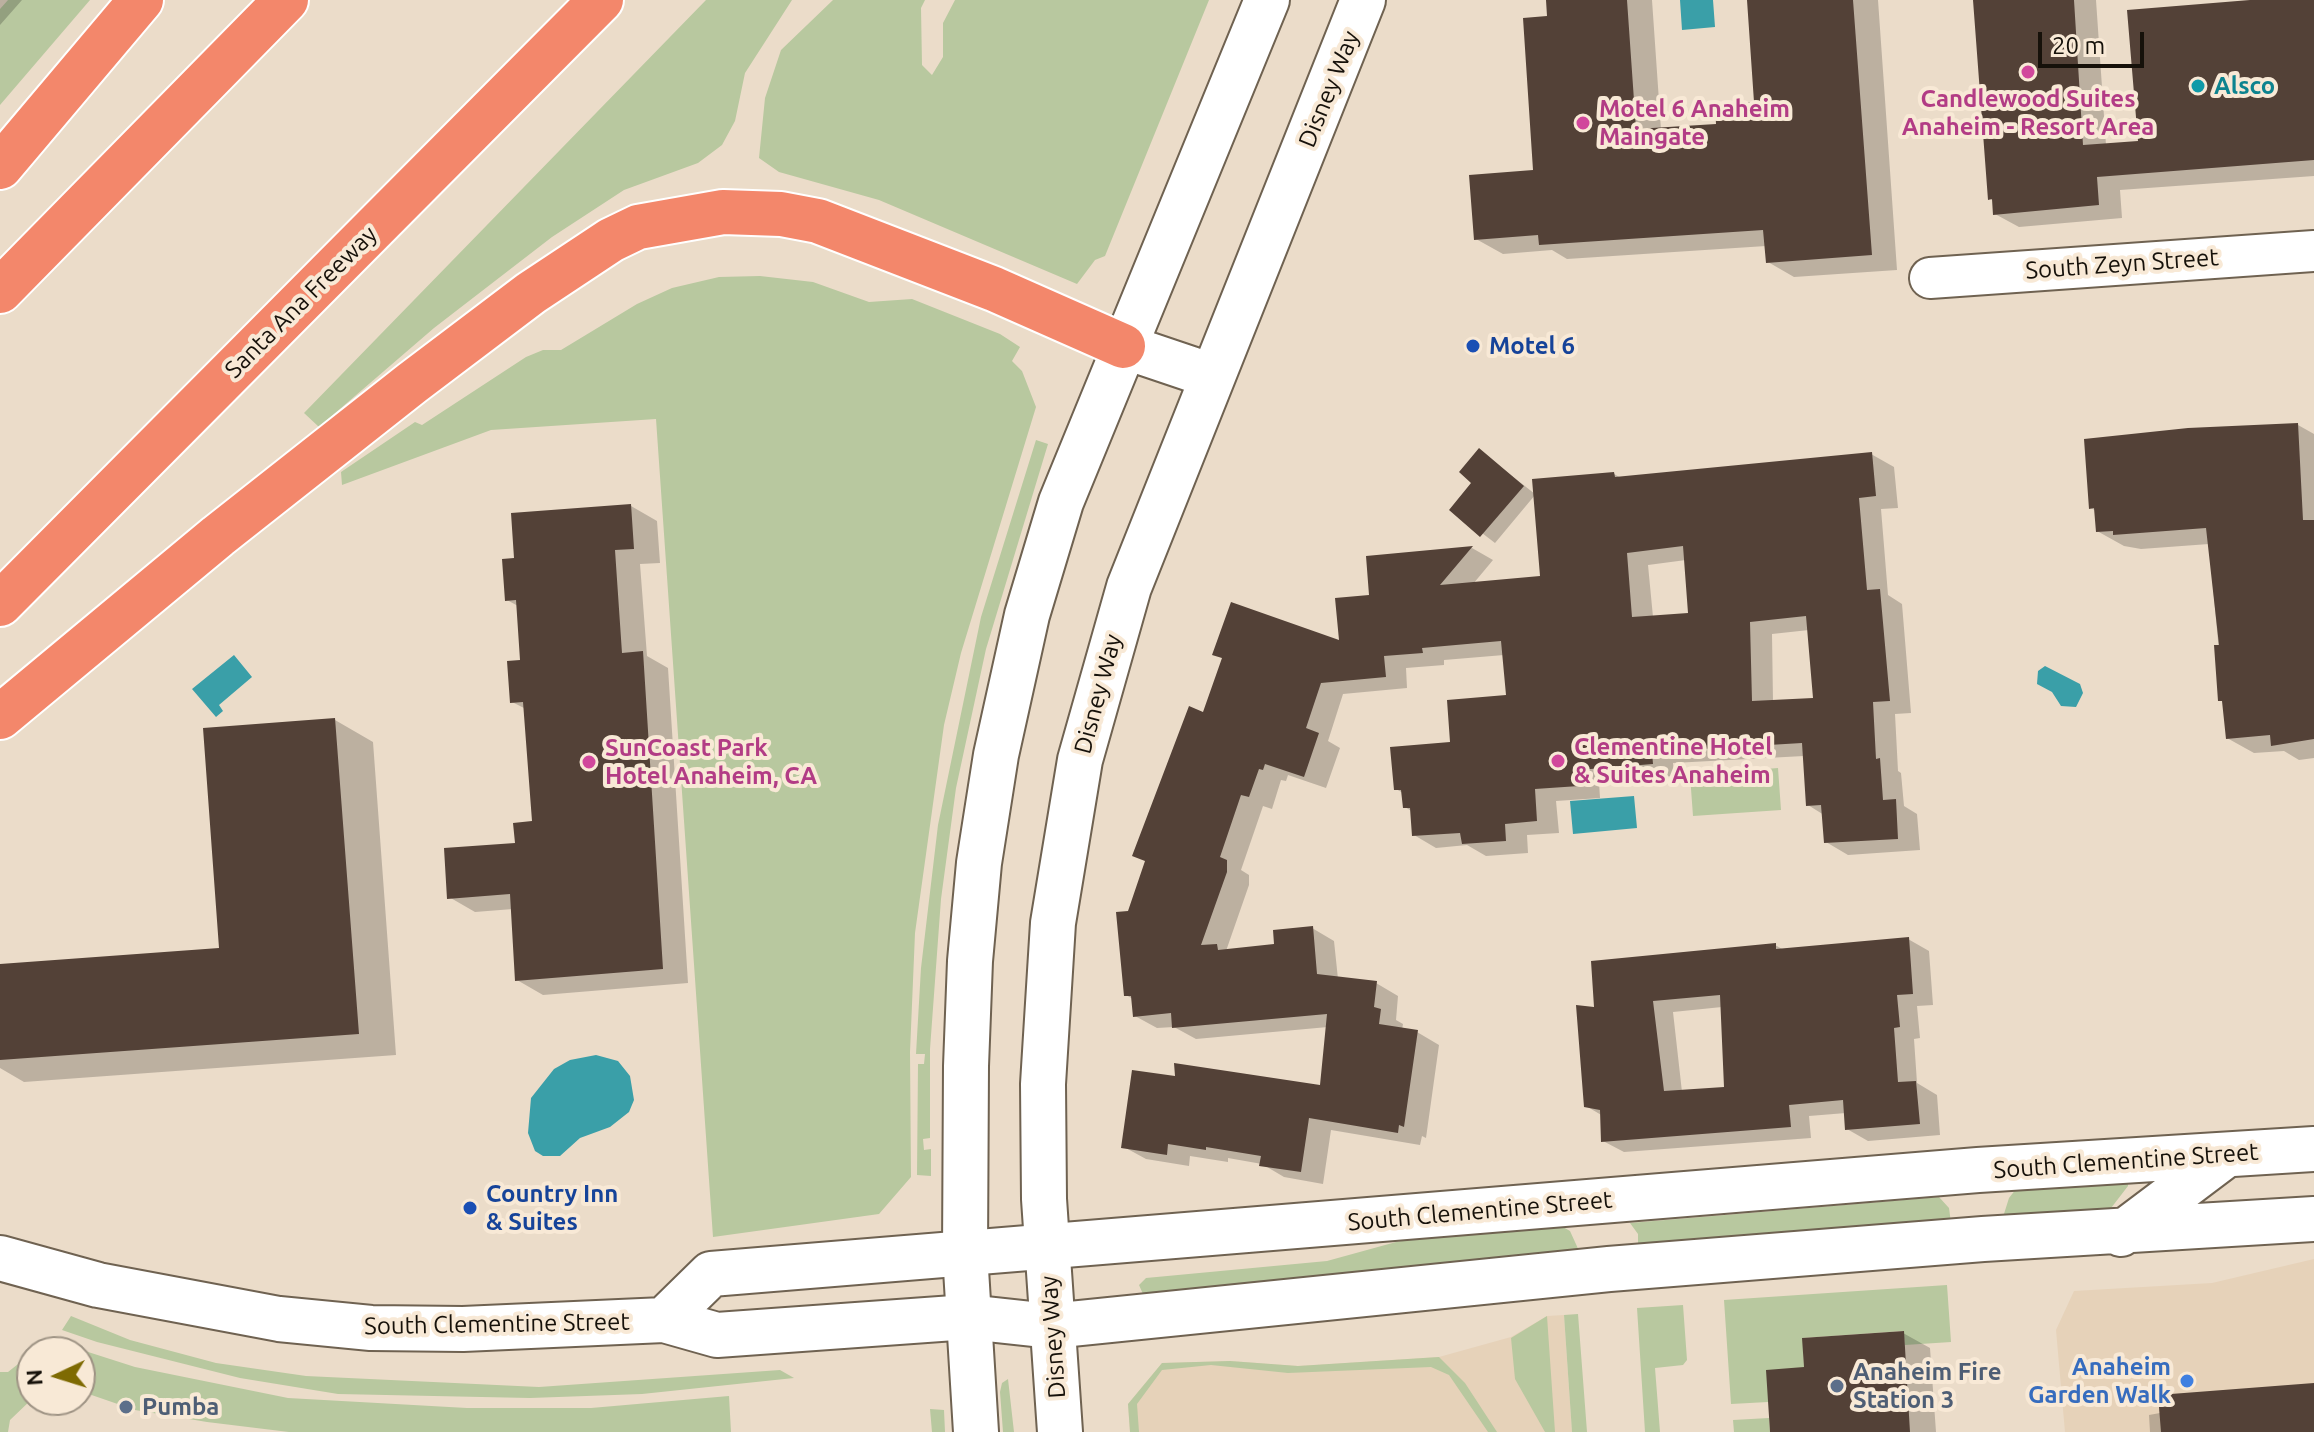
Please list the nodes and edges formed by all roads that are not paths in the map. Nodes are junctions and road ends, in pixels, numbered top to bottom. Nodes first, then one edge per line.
1 (141, 0) edge
2 (286, 0) edge
3 (601, 0) edge
4 (1267, 0) edge
5 (1363, 0) edge
6 (0, 167) edge
7 (2314, 251) edge
8 (1930, 278) dead end
9 (0, 291) edge
10 (1123, 346) junction
11 (1212, 376) junction
12 (0, 604) edge
13 (0, 717) edge
14 (2314, 1149) edge
15 (2226, 1155) junction
16 (2314, 1219) edge
17 (2121, 1234) junction
18 (1046, 1247) junction
19 (965, 1253) junction
20 (0, 1258) edge
21 (968, 1317) junction
22 (664, 1320) junction
23 (1051, 1326) junction
24 (976, 1432) edge
25 (1060, 1432) edge

1 - 6 highway
2 - 9 highway
3 - 12 highway, Santa Ana Freeway
4 - 10 street
5 - 11 street, Disney Way
7 - 8 street, South Zeyn Street
10 - 11 street
10 - 13 highway
10 - 19 street
11 - 18 street, Disney Way
14 - 15 street, South Clementine Street
15 - 17 street
15 - 18 street, South Clementine Street
16 - 17 street, South Clementine Street
17 - 23 street, South Clementine Street
18 - 19 street, South Clementine Street
18 - 23 street, Disney Way
19 - 21 street
19 - 22 street, South Clementine Street
20 - 22 street, South Clementine Street
21 - 22 street, South Clementine Street
21 - 23 street, South Clementine Street
21 - 24 street
23 - 25 street, Disney Way

